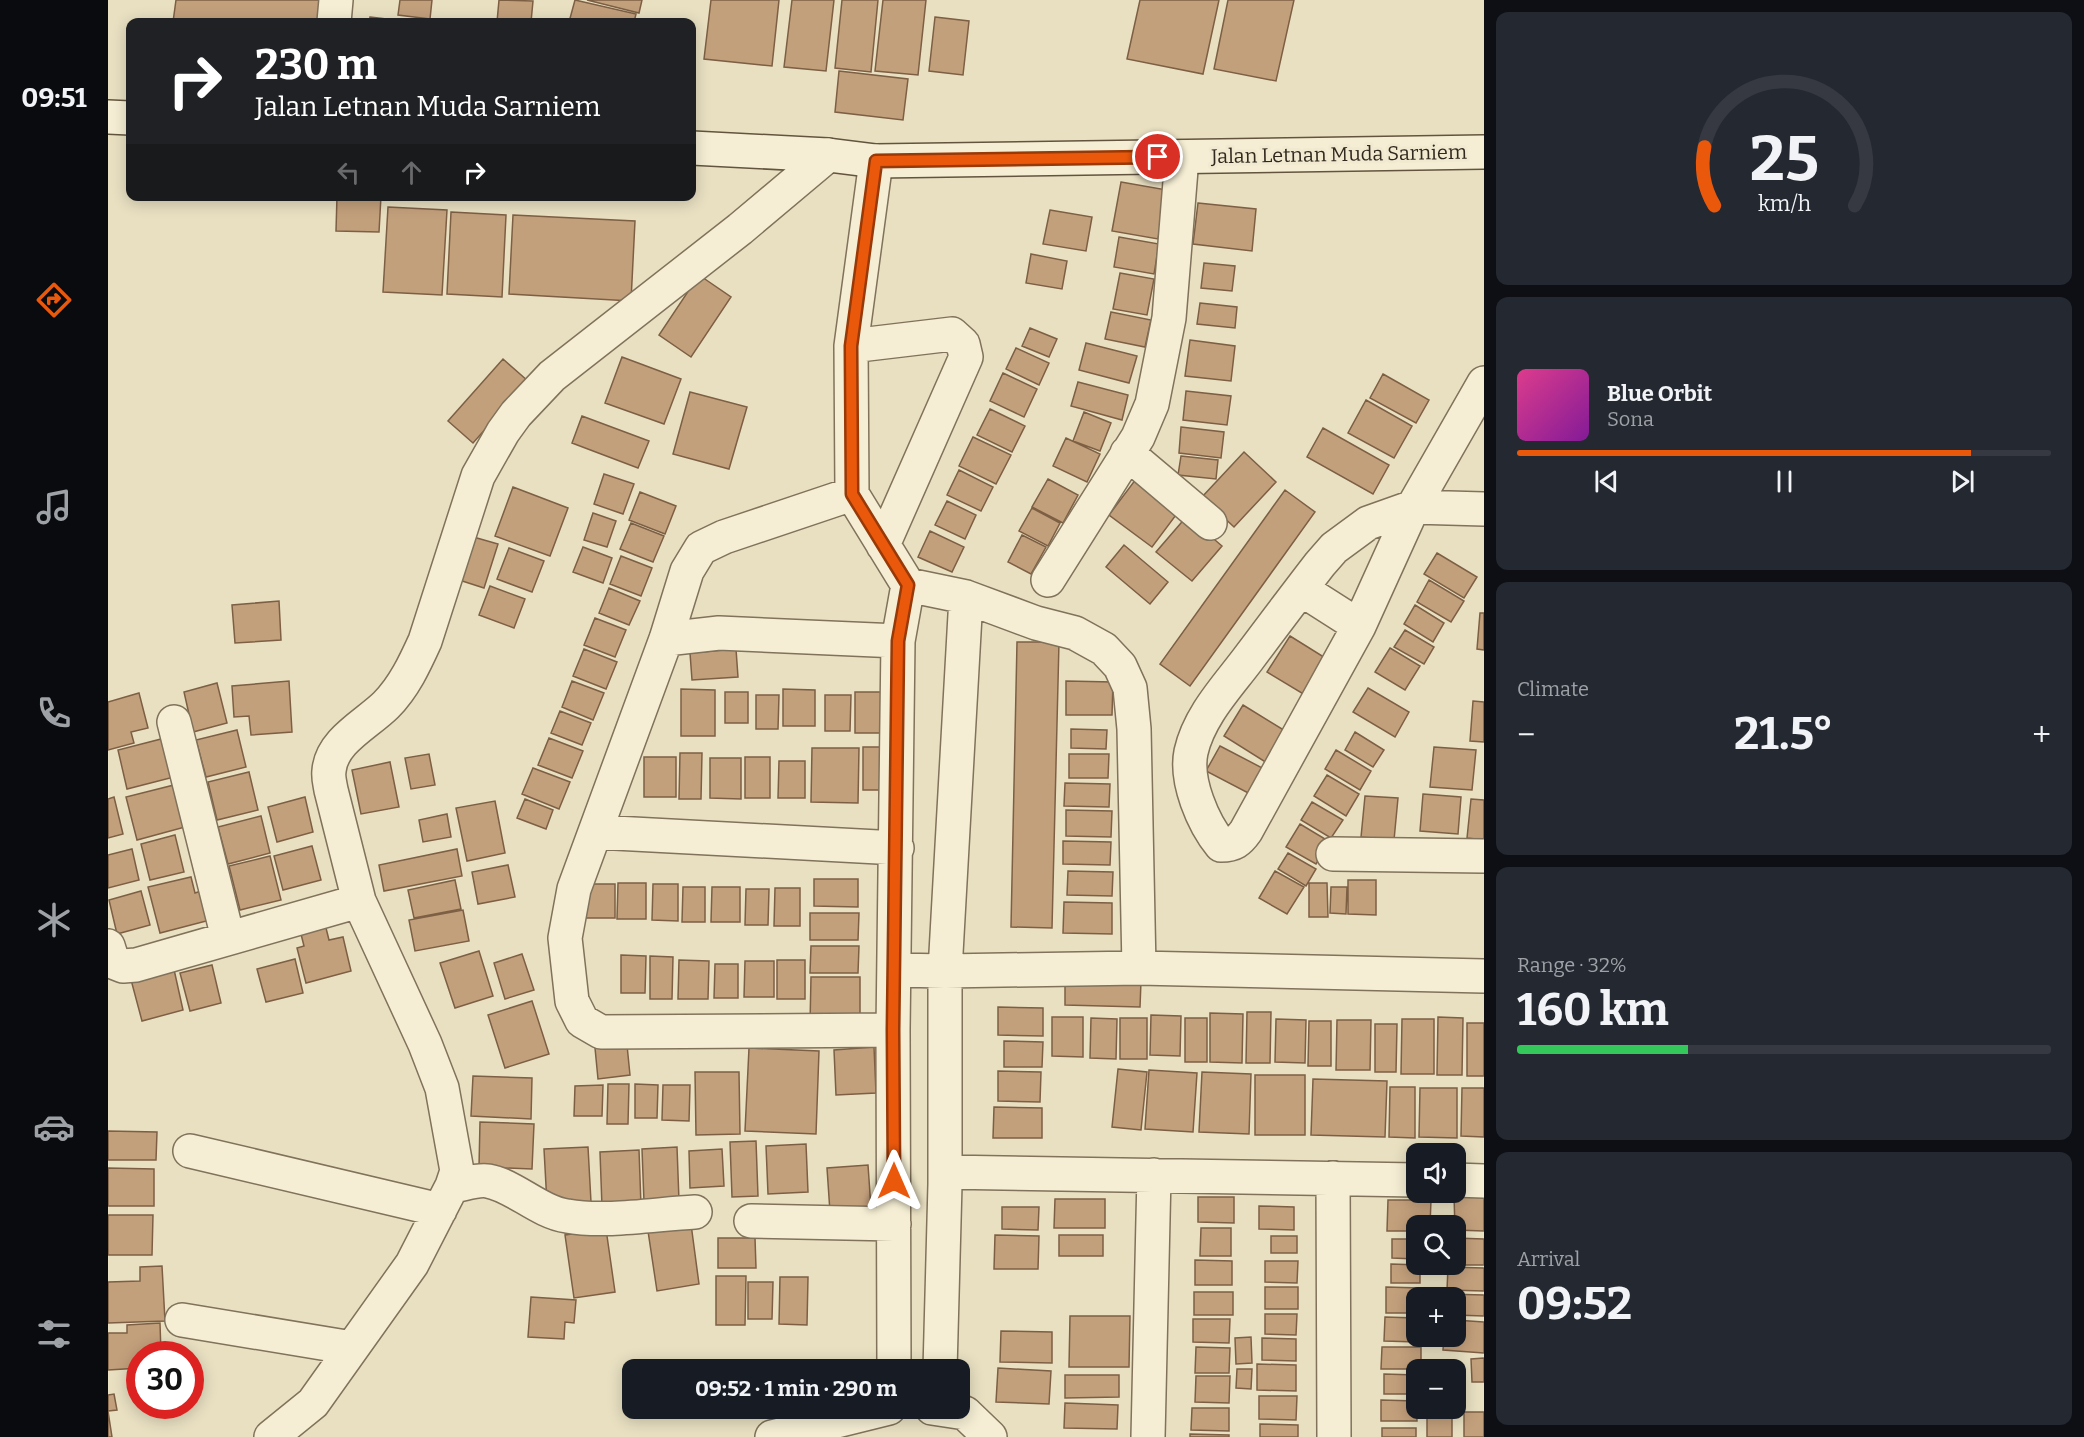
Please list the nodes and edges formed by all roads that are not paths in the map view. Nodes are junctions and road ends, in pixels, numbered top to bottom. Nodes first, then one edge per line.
1 (336, 0) edge
2 (334, 18) edge
3 (108, 117) edge
4 (126, 118) edge
5 (696, 148) edge
6 (1484, 152) edge
7 (828, 156) junction
8 (1182, 156) junction
9 (876, 161) junction
10 (851, 346) junction
11 (1484, 383) edge
12 (1127, 453) junction
13 (852, 494) junction
14 (1413, 507) junction
15 (1484, 509) edge
16 (1210, 523) dead end
17 (883, 545) junction
18 (1048, 580) dead end
19 (908, 585) junction
20 (1301, 589) junction
21 (966, 597) junction
22 (1359, 626) junction
23 (666, 639) junction
24 (898, 641) junction
25 (174, 722) dead end
26 (596, 832) junction
27 (897, 848) junction
28 (1333, 854) dead end
29 (1484, 856) edge
30 (359, 901) junction
31 (228, 938) junction
32 (108, 946) edge
33 (1139, 968) junction
34 (895, 970) junction
35 (945, 971) junction
36 (1484, 975) edge
37 (893, 1030) junction
38 (190, 1152) dead end
39 (945, 1172) junction
40 (1154, 1175) junction
41 (1333, 1178) junction
42 (1406, 1179) edge
43 (1466, 1180) edge
44 (1484, 1181) edge
45 (446, 1198) junction
46 (695, 1212) dead end
47 (751, 1221) dead end
48 (894, 1224) junction
49 (182, 1320) dead end
50 (352, 1348) junction
51 (894, 1359) edge
52 (940, 1359) edge
53 (845, 1419) edge
54 (970, 1419) edge
55 (271, 1437) edge
56 (772, 1437) edge
57 (990, 1437) edge
58 (1148, 1437) edge
59 (1334, 1437) edge

1 - 2 street
3 - 4 street
5 - 7 street, Jalan Letnan Muda Sarniem
6 - 8 street, Jalan Letnan Muda Sarniem
7 - 9 street, Jalan Letnan Muda Sarniem
7 - 30 street
8 - 9 street, Jalan Letnan Muda Sarniem
8 - 12 street
9 - 10 street
10 - 13 street
10 - 17 street
11 - 14 street
12 - 16 street
12 - 18 street
13 - 17 street
13 - 23 street
14 - 15 street
14 - 20 street
14 - 22 street
17 - 19 street
19 - 21 street
19 - 24 street
20 - 22 street
20 - 22 street
21 - 33 street
21 - 35 street
23 - 24 street
23 - 26 street
24 - 27 street
25 - 31 street
26 - 27 street
26 - 37 street
27 - 34 street
28 - 29 street
30 - 31 street
30 - 45 street
31 - 32 street
33 - 35 street
33 - 36 street
34 - 35 street
34 - 37 street
35 - 39 street
37 - 48 street
38 - 45 street
39 - 40 street
39 - 52 street
40 - 41 street
40 - 58 street
41 - 42 street
41 - 59 street
43 - 44 street
45 - 46 street
45 - 50 street
47 - 48 street
48 - 51 street
49 - 50 street
50 - 55 street
53 - 56 street
54 - 57 street

